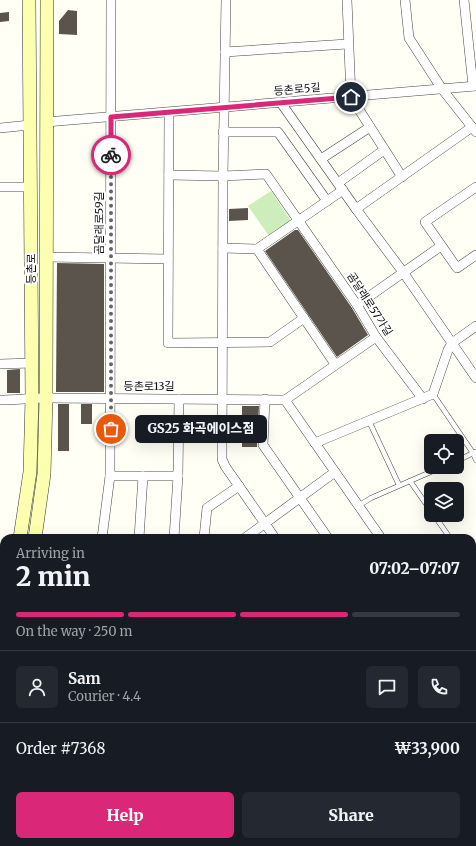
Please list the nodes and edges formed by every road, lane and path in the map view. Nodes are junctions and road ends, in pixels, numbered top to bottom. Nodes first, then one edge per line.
1 (29, 0) edge
2 (47, 0) edge
3 (111, 0) edge
4 (226, 0) edge
5 (346, 0) edge
6 (405, 0) edge
7 (464, 0) edge
8 (348, 44) junction
9 (225, 52) junction
10 (474, 86) edge
11 (442, 89) junction
12 (351, 97) junction
13 (281, 103) junction
14 (224, 108) junction
15 (169, 113) junction
16 (111, 117) junction
17 (46, 122) junction
18 (30, 125) junction
19 (370, 126) junction
20 (0, 128) edge
21 (474, 129) edge
22 (223, 132) junction
23 (384, 150) junction
24 (321, 159) junction
25 (169, 175) junction
26 (223, 176) junction
27 (402, 177) junction
28 (0, 187) edge
29 (31, 187) junction
30 (340, 187) junction
31 (476, 187) edge
32 (328, 201) junction
33 (356, 209) junction
34 (299, 220) junction
35 (441, 246) junction
36 (223, 248) junction
37 (257, 249) junction
38 (476, 255) edge
39 (46, 257) junction
40 (111, 258) junction
41 (168, 259) junction
42 (404, 272) junction
43 (357, 305) junction
44 (304, 318) junction
45 (476, 326) edge
46 (376, 337) junction
47 (223, 343) junction
48 (452, 344) junction
49 (32, 363) junction
50 (0, 364) edge
51 (335, 364) junction
52 (476, 378) edge
53 (433, 394) junction
54 (32, 398) junction
55 (46, 398) junction
56 (111, 398) junction
57 (423, 398) junction
58 (179, 399) junction
59 (222, 399) junction
60 (265, 399) junction
61 (0, 400) edge
62 (285, 400) junction
63 (369, 420) junction
64 (315, 443) junction
65 (475, 452) edge
66 (464, 457) edge
67 (476, 460) edge
68 (335, 472) junction
69 (426, 474) edge
70 (110, 476) junction
71 (143, 476) junction
72 (178, 476) junction
73 (410, 481) junction
74 (399, 485) junction
75 (238, 486) junction
76 (300, 498) junction
77 (424, 501) edge
78 (358, 506) junction
79 (439, 522) edge
80 (266, 524) junction
81 (21, 534) edge
82 (36, 534) edge
83 (103, 534) edge
84 (139, 534) edge
85 (174, 534) edge
86 (204, 534) edge
87 (251, 534) edge
88 (272, 534) edge
89 (325, 534) edge
90 (378, 534) edge
91 (447, 534) edge

1 - 18 main road, 등촌로
2 - 17 main road, 등촌로
3 - 16 street, 곰달래로59길
4 - 9 street
5 - 8 street
6 - 11 street
7 - 10 street
8 - 9 street
8 - 12 street
9 - 14 street
10 - 11 street, 등촌로5길
11 - 12 street, 등촌로5길
11 - 21 street
12 - 13 street, 등촌로5길
12 - 19 street
13 - 14 street, 등촌로5길
13 - 24 street
14 - 15 street, 등촌로5길
14 - 22 street
15 - 16 street, 등촌로5길
15 - 25 street
16 - 17 street, 등촌로5길
16 - 40 street, 곰달래로59길
17 - 39 main road, 등촌로
18 - 20 street
18 - 29 main road, 등촌로
19 - 23 street
19 - 24 street
21 - 27 street
22 - 26 street
22 - 32 street
23 - 27 street
23 - 30 street
24 - 30 street
25 - 26 street
25 - 41 street
26 - 34 street, 곰달래로57가길
26 - 36 street
27 - 33 street
28 - 29 street
29 - 49 main road, 등촌로
30 - 32 street
30 - 33 street
31 - 35 street
32 - 34 street
33 - 42 street
34 - 37 street
34 - 43 street, 곰달래로57가길
35 - 38 street
35 - 42 street
36 - 37 street
36 - 47 street
37 - 44 street
39 - 40 street, 등촌로
39 - 55 main road, 등촌로
40 - 41 street, 등촌로
40 - 56 street, 곰달래로59길
41 - 47 street
42 - 43 street
42 - 48 street
43 - 46 street, 곰달래로57가길
44 - 47 street
44 - 51 street
45 - 48 street
46 - 51 street
46 - 57 street, 곰달래로57가길
47 - 59 street
48 - 52 street
48 - 53 street
49 - 50 street
49 - 54 main road, 등촌로
51 - 62 street
53 - 57 street
53 - 65 lane
54 - 55 street, 등촌로13길
54 - 61 street, 등촌로13길
54 - 81 main road, 등촌로
55 - 56 street, 등촌로13길
55 - 82 main road, 등촌로
56 - 58 street, 등촌로13길
56 - 70 street, 곰달래로59길
57 - 63 street
58 - 59 street, 등촌로13길
58 - 72 street
59 - 60 street, 등촌로13길
59 - 75 street
60 - 62 street, 등촌로13길
60 - 76 street
62 - 64 street
63 - 64 street
63 - 74 lane
64 - 68 street
65 - 66 lane
65 - 67 lane
68 - 76 street
68 - 78 street
69 - 73 lane
70 - 71 street
70 - 83 street, 곰달래로59길
71 - 72 street
71 - 84 street
72 - 85 street
73 - 74 lane
73 - 77 lane
74 - 78 lane
75 - 80 street
75 - 86 street
76 - 80 street
76 - 89 street
78 - 90 street
79 - 91 lane
80 - 87 street
80 - 88 street

